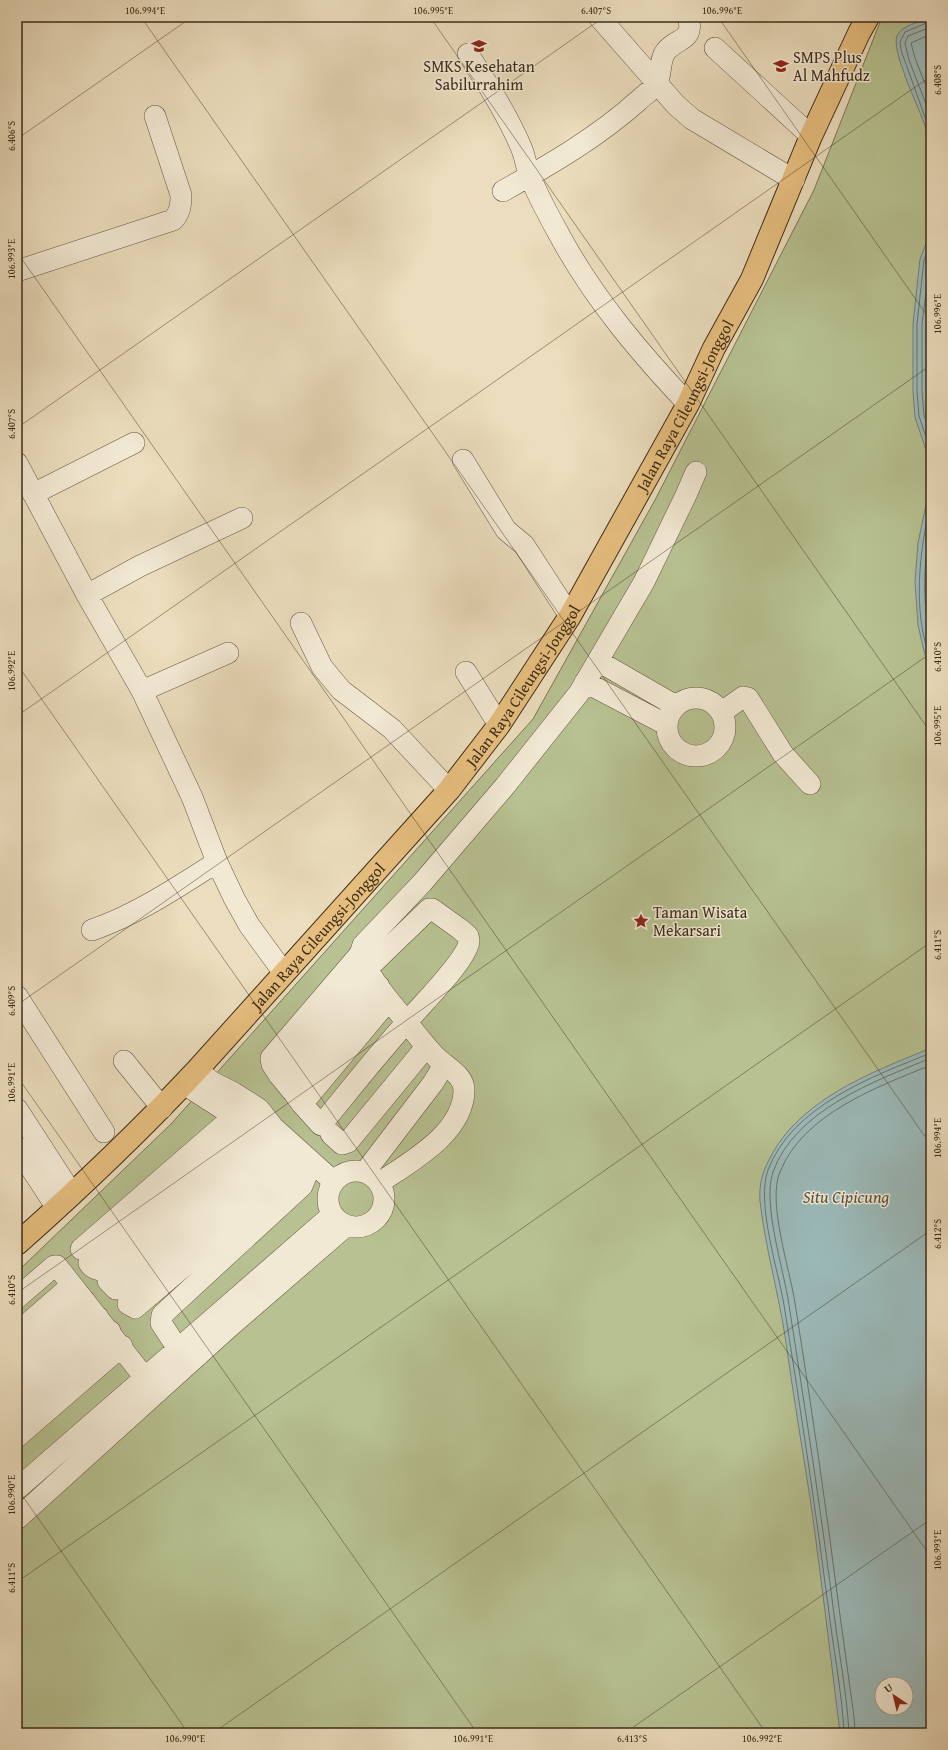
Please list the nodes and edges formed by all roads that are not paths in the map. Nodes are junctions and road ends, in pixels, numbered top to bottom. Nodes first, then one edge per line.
1 (600, 17) edge
2 (688, 17) edge
3 (868, 17) edge
4 (715, 48) dead end
5 (468, 54) dead end
6 (657, 83) junction
7 (154, 116) dead end
8 (811, 136) junction
9 (530, 176) junction
10 (794, 180) junction
11 (503, 191) dead end
12 (17, 271) edge
13 (688, 404) junction
14 (134, 443) dead end
15 (464, 460) dead end
16 (17, 463) edge
17 (696, 472) dead end
18 (33, 494) junction
19 (242, 518) dead end
20 (87, 595) junction
21 (570, 616) junction
22 (301, 623) dead end
23 (228, 652) dead end
24 (598, 661) junction
25 (466, 672) dead end
26 (585, 682) junction
27 (142, 691) junction
28 (676, 706) junction
29 (722, 712) junction
30 (500, 725) junction
31 (667, 725) junction
32 (810, 784) dead end
33 (449, 790) junction
34 (217, 862) junction
35 (92, 930) dead end
36 (364, 961) junction
37 (284, 973) junction
38 (383, 994) junction
39 (17, 996) edge
40 (415, 1034) junction
41 (124, 1061) dead end
42 (444, 1065) junction
43 (191, 1077) junction
44 (297, 1097) junction
45 (162, 1108) junction
46 (17, 1109) edge
47 (326, 1129) junction
48 (104, 1132) dead end
49 (270, 1144) junction
50 (17, 1147) edge
51 (372, 1178) junction
52 (334, 1182) junction
53 (64, 1201) junction
54 (339, 1221) junction
55 (17, 1244) edge
56 (81, 1249) dead end
57 (17, 1298) edge
58 (91, 1309) junction
59 (17, 1311) edge
60 (17, 1333) edge
61 (178, 1349) junction
62 (17, 1360) edge
63 (145, 1378) junction
64 (17, 1386) edge
65 (17, 1412) edge
66 (17, 1437) edge
67 (17, 1489) edge
68 (17, 1519) edge

1 - 6 street
2 - 6 street
3 - 8 main road, Jalan Raya Cileungsi-Jonggol
4 - 8 street
5 - 9 street
6 - 9 street
6 - 10 street
7 - 12 street
8 - 10 main road, Jalan Raya Cileungsi-Jonggol
9 - 11 street
9 - 13 street
10 - 13 main road, Jalan Raya Cileungsi-Jonggol
13 - 21 main road, Jalan Raya Cileungsi-Jonggol
14 - 18 street
15 - 21 street
16 - 18 street
17 - 24 street
18 - 20 street
19 - 20 street
20 - 27 street
21 - 30 main road, Jalan Raya Cileungsi-Jonggol
22 - 33 street
23 - 27 street
24 - 26 street
24 - 28 street
25 - 30 street
26 - 31 street
26 - 36 street
27 - 34 street
28 - 29 street
28 - 31 street
29 - 31 street
29 - 32 street
30 - 33 main road, Jalan Raya Cileungsi-Jonggol
33 - 37 main road, Jalan Raya Cileungsi-Jonggol
34 - 35 street
34 - 37 street
36 - 38 street
36 - 40 street
36 - 44 street
37 - 43 main road, Jalan Raya Cileungsi-Jonggol
38 - 40 street
38 - 44 street
39 - 48 street
40 - 42 street
40 - 47 street
40 - 47 street
41 - 45 street
42 - 51 street
42 - 51 street
43 - 45 main road, Jalan Raya Cileungsi-Jonggol
43 - 49 street
44 - 47 street
45 - 53 main road, Jalan Raya Cileungsi-Jonggol
46 - 53 street
49 - 49 street
49 - 49 street
49 - 49 street
49 - 52 street
49 - 56 street
49 - 61 street
50 - 53 street
51 - 52 street
51 - 54 street
52 - 54 street
53 - 55 main road, Jalan Raya Cileungsi-Jonggol
54 - 61 street
54 - 68 street
57 - 58 street
58 - 59 street
58 - 60 street
58 - 62 street
58 - 63 street
58 - 64 street
58 - 65 street
58 - 66 street
61 - 63 street
63 - 67 street

